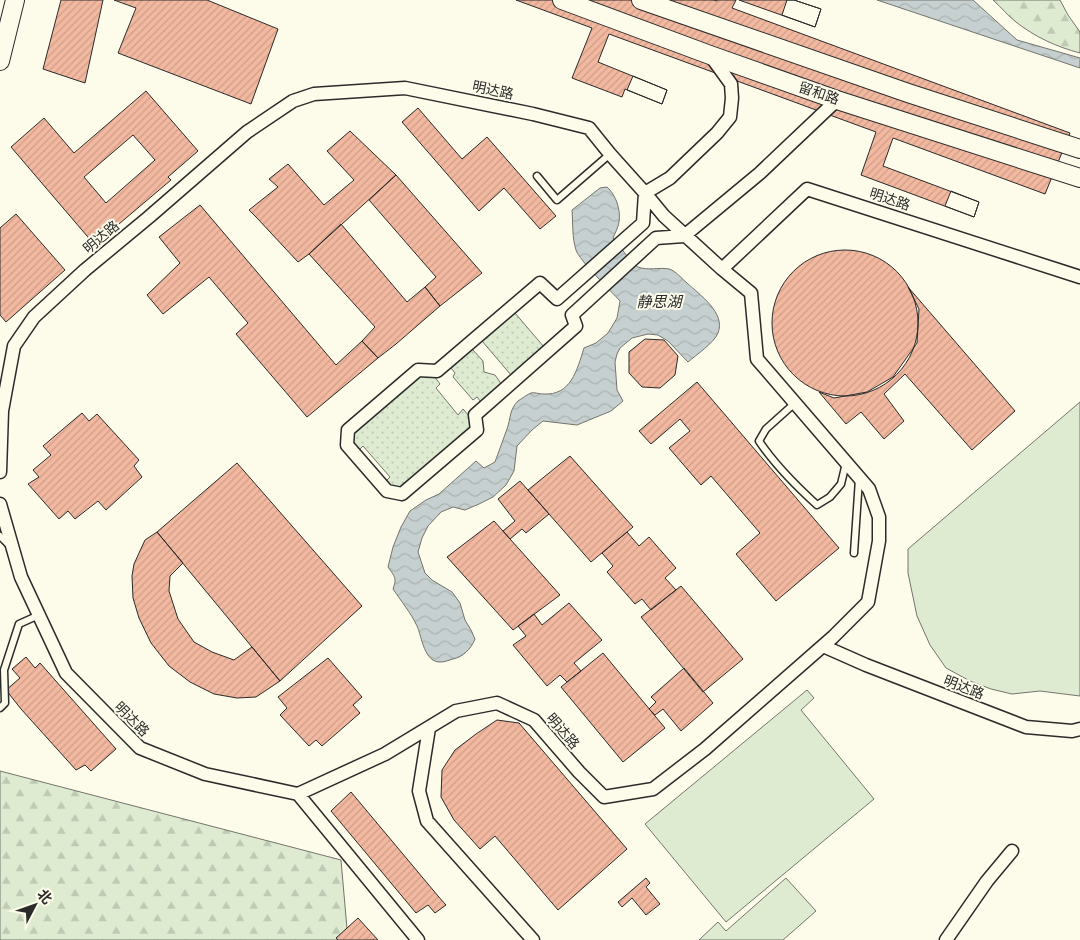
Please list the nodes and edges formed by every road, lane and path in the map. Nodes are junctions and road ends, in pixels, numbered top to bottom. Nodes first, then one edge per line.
1 (15, 0) edge
2 (562, 0) edge
3 (641, 0) edge
4 (710, 55) junction
5 (0, 62) edge
6 (837, 100) junction
7 (1080, 149) edge
8 (610, 154) junction
9 (537, 176) dead end
10 (1080, 178) edge
11 (645, 193) junction
12 (684, 236) junction
13 (722, 269) junction
14 (1080, 278) edge
15 (796, 403) junction
16 (846, 462) junction
17 (0, 472) edge
18 (859, 477) junction
19 (0, 504) edge
20 (0, 536) edge
21 (13, 549) junction
22 (854, 553) dead end
23 (39, 615) junction
24 (823, 646) junction
25 (0, 708) edge
26 (429, 728) junction
27 (1080, 729) edge
28 (298, 794) junction
29 (1012, 851) dead end
30 (418, 940) edge
31 (533, 940) edge
32 (946, 940) edge

1 - 5 main road
2 - 4 main road, 留和路
3 - 7 main road
4 - 6 main road, 留和路
4 - 11 street
6 - 10 main road, 留和路
6 - 12 street
8 - 9 lane
8 - 11 street, 明达路
8 - 17 street, 明达路
11 - 12 street, 明达路
11 - 12 street
12 - 13 street, 明达路
13 - 14 street, 明达路
13 - 15 street
15 - 16 street
15 - 16 lane
16 - 18 street
18 - 22 lane
18 - 24 street
19 - 21 street, 明达路
20 - 21 lane
21 - 23 street, 明达路
23 - 25 lane
23 - 28 street, 明达路
24 - 26 street, 明达路
24 - 27 street, 明达路
26 - 28 street, 明达路
26 - 31 street
28 - 30 street
29 - 32 street

